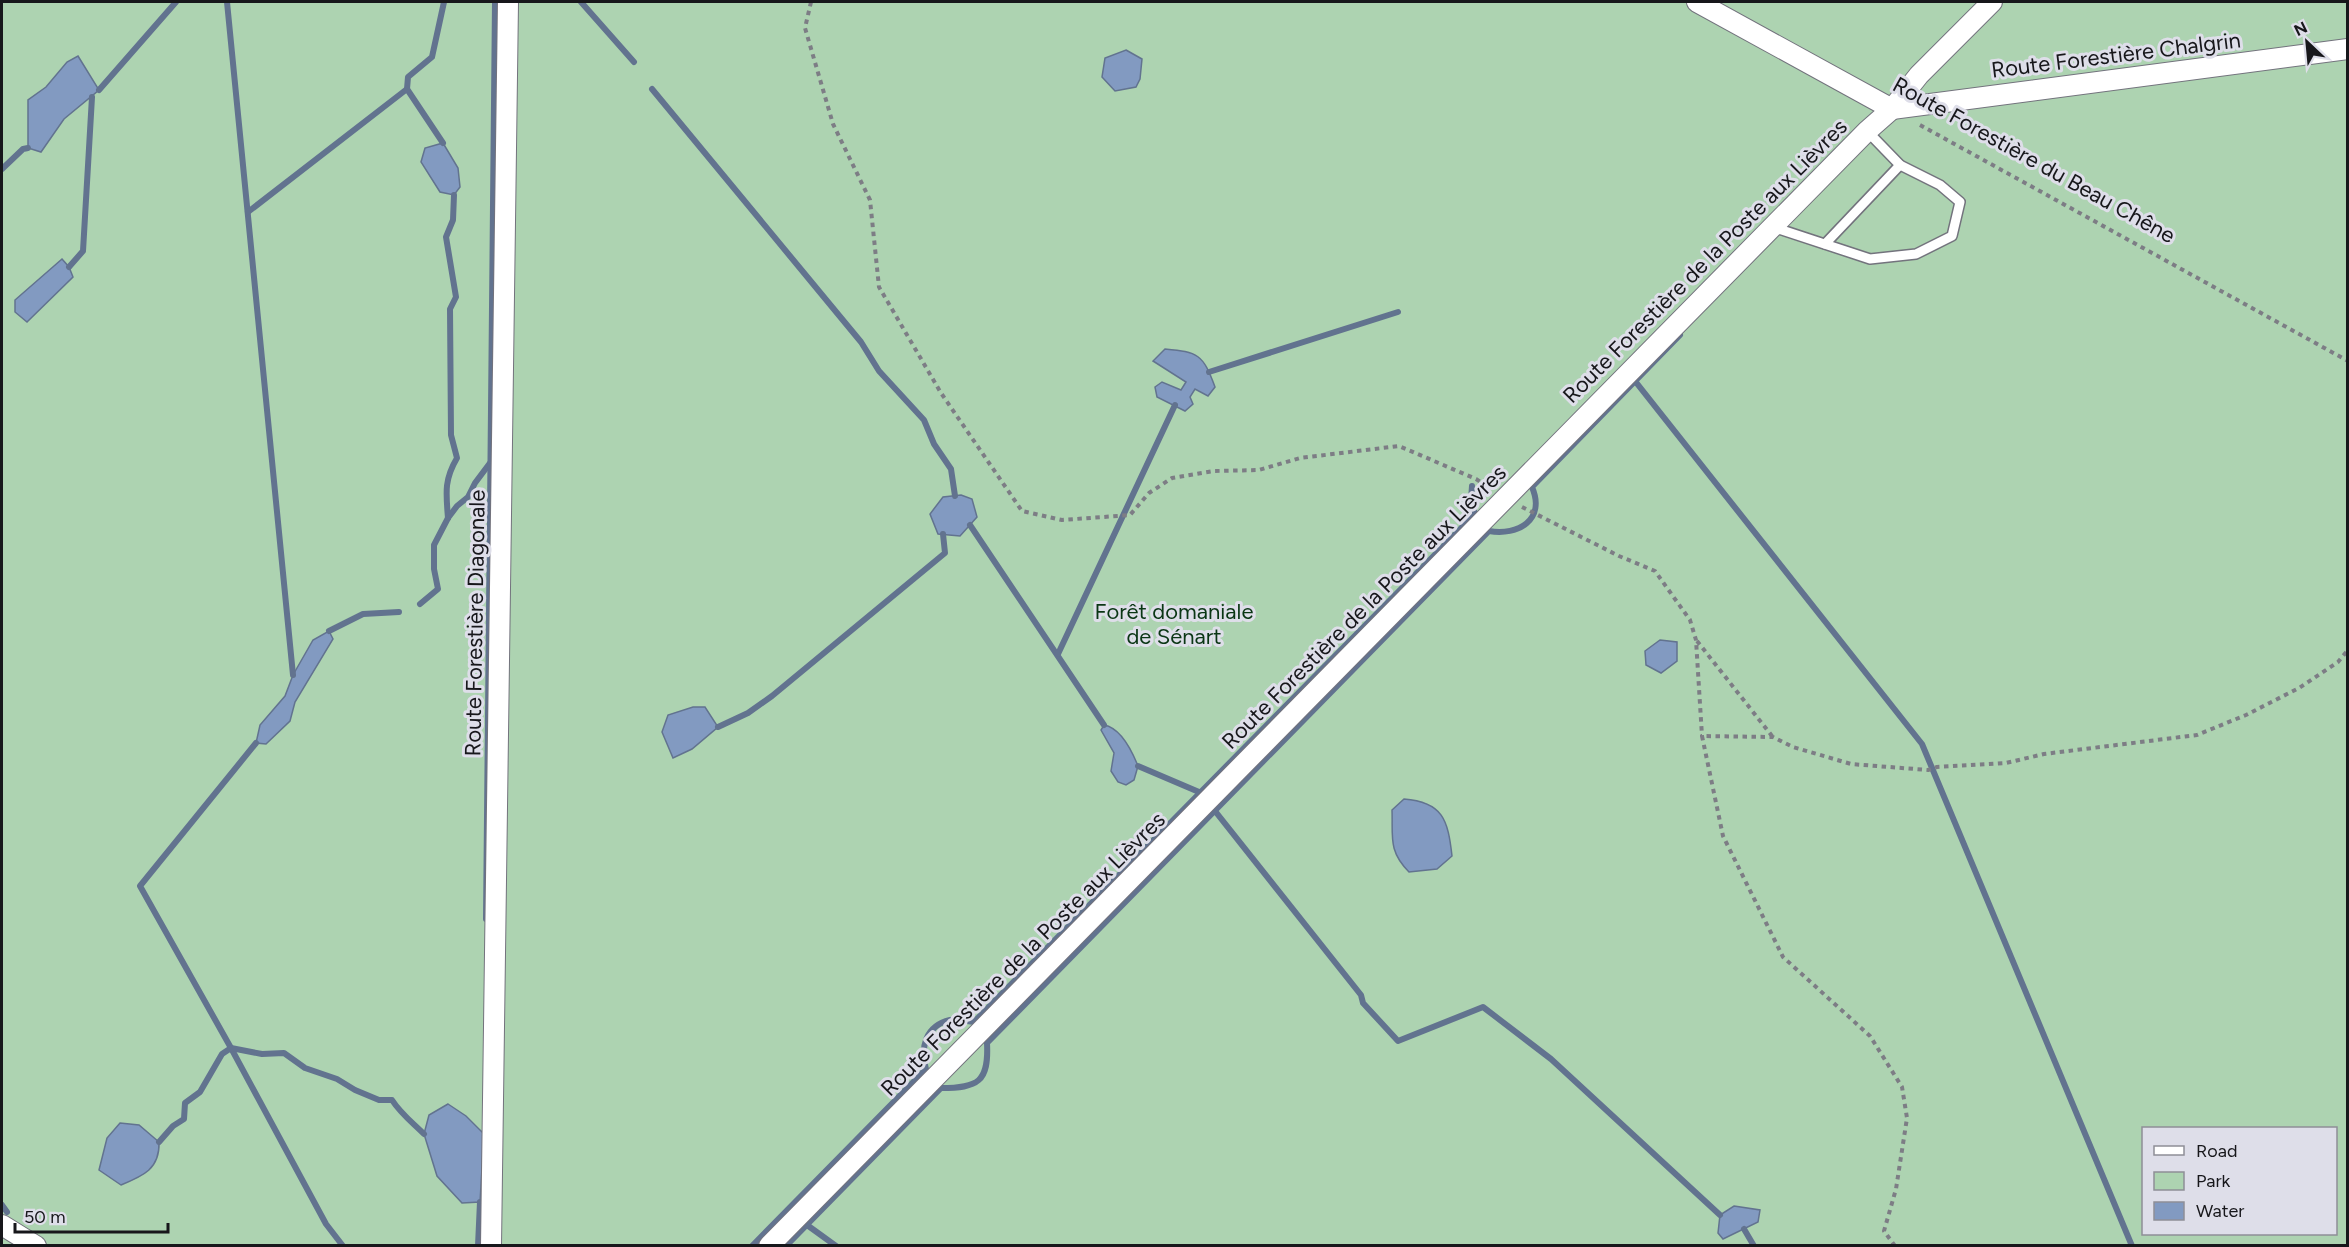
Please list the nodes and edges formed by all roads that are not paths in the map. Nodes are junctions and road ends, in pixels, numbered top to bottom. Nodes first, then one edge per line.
1 (508, 2) edge
2 (1697, 2) edge
3 (1992, 2) edge
4 (2348, 49) edge
5 (1892, 109) junction
6 (1867, 130) junction
7 (1900, 165) junction
8 (1772, 226) junction
9 (1825, 244) junction
10 (2, 1225) edge
11 (36, 1245) edge
12 (491, 1245) edge
13 (769, 1245) edge

1 - 12 street, Route Forestière Diagonale
2 - 5 street, Route Forestière du Beau Chêne
3 - 5 street, Route Forestière de la Poste aux Lièvres
4 - 5 street, Route Forestière Chalgrin
5 - 6 street, Route Forestière de la Poste aux Lièvres
6 - 7 lane
6 - 8 street, Route Forestière de la Poste aux Lièvres
7 - 9 lane
7 - 9 lane
8 - 9 lane
8 - 13 street, Route Forestière de la Poste aux Lièvres
10 - 11 street

